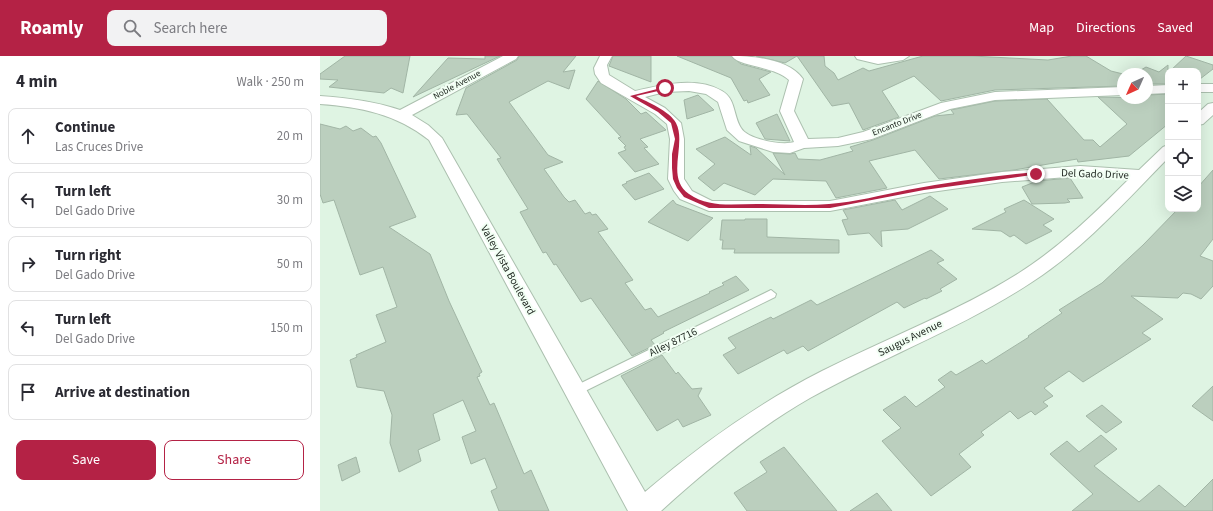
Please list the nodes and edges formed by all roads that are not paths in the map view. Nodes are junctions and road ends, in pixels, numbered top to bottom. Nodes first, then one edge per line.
1 (512, 56) edge
2 (606, 56) edge
3 (738, 56) edge
4 (861, 56) edge
5 (903, 56) edge
6 (1201, 88) edge
7 (1213, 88) edge
8 (1165, 89) edge
9 (1153, 90) edge
10 (1117, 91) edge
11 (632, 96) junction
12 (320, 100) edge
13 (1213, 107) edge
14 (402, 115) junction
15 (1201, 118) edge
16 (803, 144) junction
17 (1165, 153) edge
18 (1142, 175) junction
19 (771, 294) dead end
20 (575, 391) junction
21 (642, 511) edge

1 - 14 street, Noble Avenue
2 - 11 street, Del Gado Drive
3 - 16 street
4 - 5 street
6 - 7 street
8 - 9 street
10 - 16 street, Encanto Drive
11 - 16 street, Encanto Drive
11 - 18 street, Del Gado Drive
12 - 14 street, Valley Vista Boulevard
13 - 15 street
14 - 20 street, Valley Vista Boulevard
17 - 18 street, Saugus Avenue
18 - 21 street, Saugus Avenue
19 - 20 lane, Alley 87716
20 - 21 street, Valley Vista Boulevard

